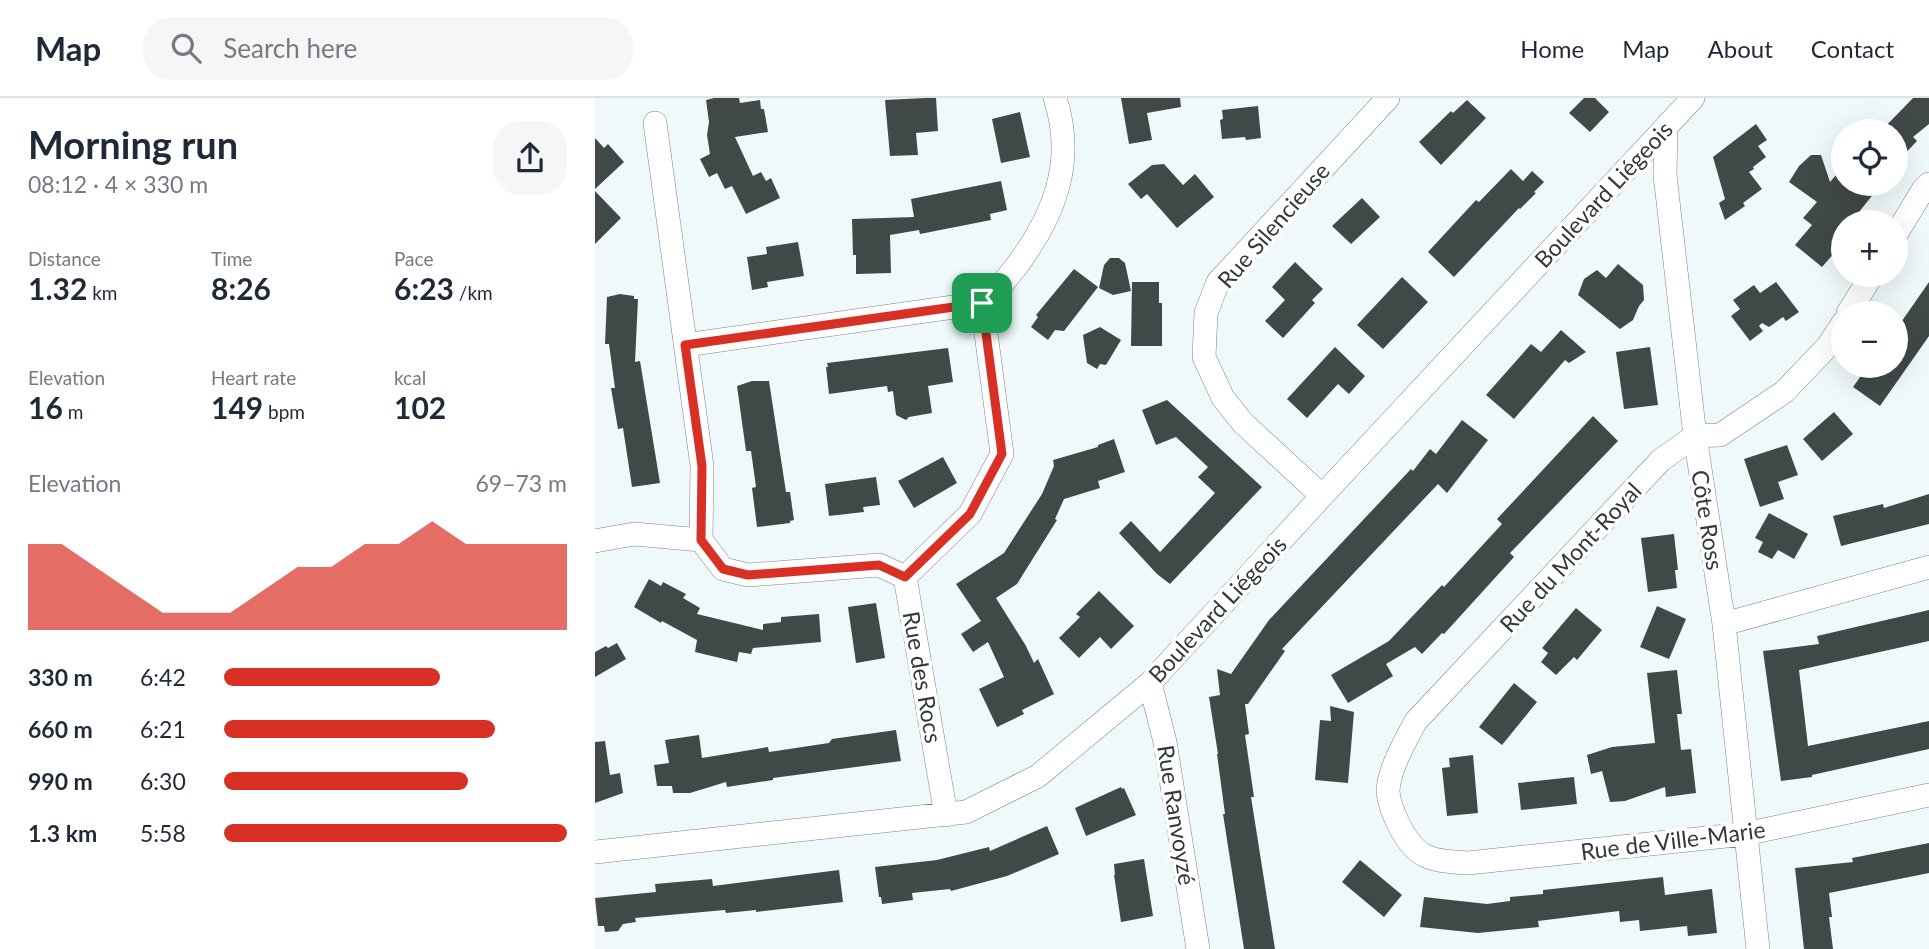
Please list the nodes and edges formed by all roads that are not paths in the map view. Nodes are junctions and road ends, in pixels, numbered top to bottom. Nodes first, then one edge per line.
1 (1055, 98) edge
2 (1388, 98) edge
3 (1687, 98) edge
4 (1693, 98) edge
5 (655, 122) dead end
6 (1665, 127) junction
7 (1929, 184) edge
8 (1908, 215) edge
9 (982, 303) junction
10 (1831, 341) edge
11 (685, 345) junction
12 (1695, 436) junction
13 (1322, 496) junction
14 (701, 540) junction
15 (595, 541) edge
16 (1929, 566) edge
17 (905, 577) junction
18 (1724, 624) junction
19 (1150, 682) junction
20 (1929, 795) edge
21 (946, 815) junction
22 (1745, 834) junction
23 (1416, 851) joint
24 (595, 852) edge
25 (1198, 949) edge
26 (1758, 949) edge

1 - 9 street
2 - 13 street, Rue Silencieuse
3 - 6 street
4 - 6 street, Boulevard Liégeois
5 - 11 street
6 - 12 street, Côte Ross
6 - 13 street, Boulevard Liégeois
7 - 8 street
9 - 11 street
9 - 17 street
10 - 12 street, Rue du Mont-Royal
11 - 14 street
12 - 18 street, Côte Ross
12 - 23 street, Rue du Mont-Royal
13 - 19 street, Boulevard Liégeois
14 - 15 street
14 - 17 street
16 - 18 street
17 - 21 street, Rue des Rocs
18 - 22 street, Côte Ross
19 - 21 street, Boulevard Liégeois
19 - 25 street, Rue Ranvoyzé
20 - 22 street, Rue de Ville-Marie
21 - 24 street, Boulevard Liégeois
22 - 23 street, Rue de Ville-Marie
22 - 26 street, Côte Ross

